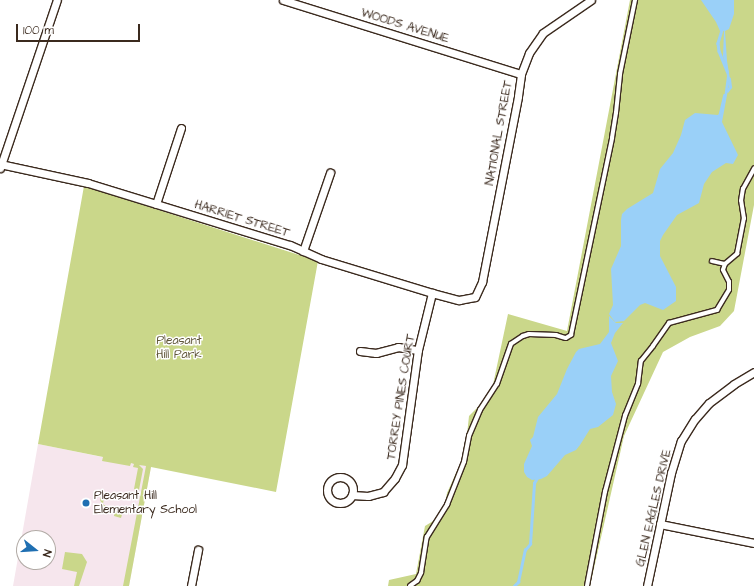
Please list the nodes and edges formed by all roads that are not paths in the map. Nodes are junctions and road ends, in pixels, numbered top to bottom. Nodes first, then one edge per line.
1 (57, 0) edge
2 (283, 0) edge
3 (590, 0) edge
4 (635, 0) edge
5 (521, 74) junction
6 (181, 128) dead end
7 (0, 166) edge
8 (754, 169) edge
9 (330, 173) dead end
10 (156, 204) junction
11 (303, 251) junction
12 (712, 261) dead end
13 (725, 264) junction
14 (432, 293) junction
15 (475, 297) joint
16 (418, 350) junction
17 (360, 351) dead end
18 (754, 372) edge
19 (352, 495) dead end
20 (660, 524) junction
21 (754, 543) edge
22 (198, 550) dead end
23 (192, 586) edge
24 (410, 586) edge
25 (587, 586) edge
26 (647, 586) edge

1 - 7 street
2 - 5 street, WOODS AVENUE
3 - 5 street, NATIONAL STREET
4 - 24 lane
5 - 15 street, NATIONAL STREET
6 - 10 street
7 - 10 street, HARRIET STREET
8 - 13 lane
9 - 11 street
10 - 11 street, HARRIET STREET
11 - 14 street, HARRIET STREET
12 - 13 lane
13 - 25 lane
14 - 15 street, HARRIET STREET
14 - 16 street, TORREY PINES COURT
16 - 17 street
16 - 19 street, TORREY PINES COURT
18 - 20 street, GLEN EAGLES DRIVE
20 - 21 street
20 - 26 street, GLEN EAGLES DRIVE
22 - 23 street

